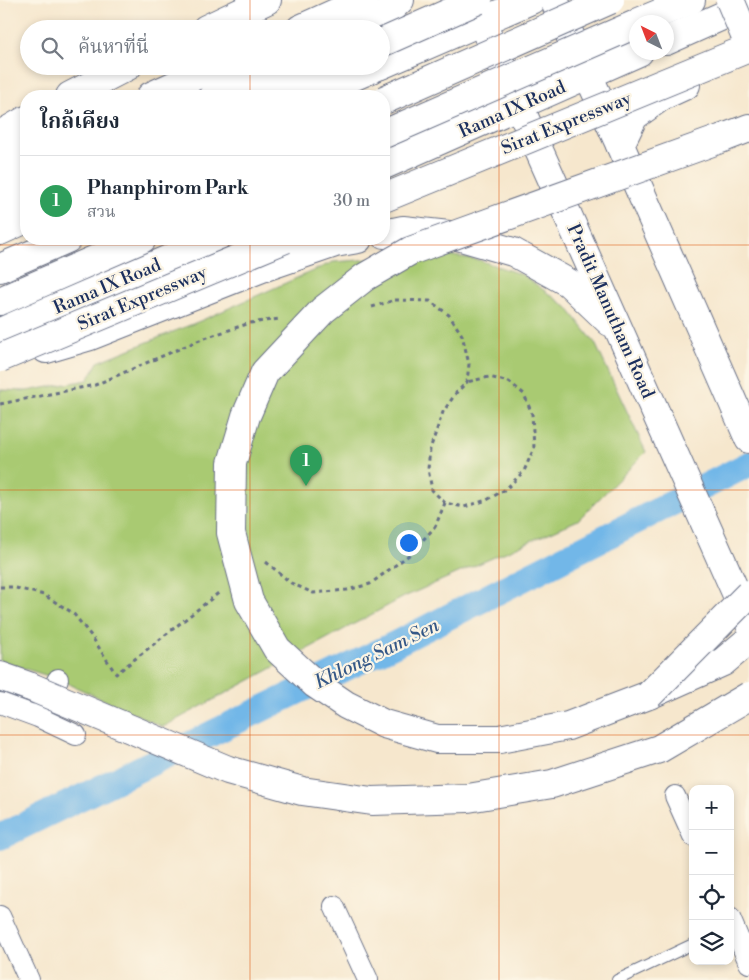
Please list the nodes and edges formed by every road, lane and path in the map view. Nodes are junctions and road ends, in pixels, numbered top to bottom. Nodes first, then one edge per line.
1 (267, 0) edge
2 (364, 0) edge
3 (400, 0) edge
4 (531, 0) edge
5 (554, 0) edge
6 (610, 0) edge
7 (691, 0) edge
8 (730, 0) edge
9 (749, 4) edge
10 (477, 7) edge
11 (656, 15) edge
12 (225, 20) edge
13 (320, 20) edge
14 (379, 20) edge
15 (629, 27) edge
16 (674, 37) edge
17 (390, 40) edge
18 (749, 47) edge
19 (629, 57) edge
20 (749, 57) edge
21 (390, 60) edge
22 (111, 75) edge
23 (197, 75) edge
24 (259, 75) edge
25 (310, 75) edge
26 (359, 75) edge
27 (588, 75) junction
28 (82, 90) edge
29 (164, 90) edge
30 (226, 90) edge
31 (277, 90) edge
32 (323, 90) edge
33 (390, 97) edge
34 (519, 106) junction
35 (20, 123) edge
36 (749, 128) edge
37 (390, 131) edge
38 (0, 135) edge
39 (620, 145) junction
40 (20, 155) edge
41 (390, 162) edge
42 (0, 164) edge
43 (20, 183) edge
44 (0, 191) edge
45 (390, 196) edge
46 (20, 206) edge
47 (0, 215) edge
48 (20, 223) edge
49 (0, 231) edge
50 (390, 233) edge
51 (53, 245) edge
52 (128, 245) edge
53 (190, 245) edge
54 (271, 245) edge
55 (329, 245) edge
56 (178, 248) edge
57 (0, 268) edge
58 (0, 301) edge
59 (0, 332) edge
60 (620, 332) junction
61 (0, 344) edge
62 (0, 358) edge
63 (467, 382) dead end
64 (749, 439) edge
65 (445, 504) dead end
66 (749, 594) edge
67 (749, 622) edge
68 (749, 640) edge
69 (0, 676) edge
70 (58, 679) dead end
71 (649, 695) junction
72 (749, 696) edge
73 (0, 703) edge
74 (38, 718) junction
75 (76, 735) dead end
76 (675, 796) dead end
77 (690, 830) edge
78 (334, 906) dead end
79 (0, 916) edge
80 (734, 929) edge
81 (689, 946) edge
82 (749, 963) edge
83 (29, 980) edge
84 (368, 980) edge
85 (617, 980) edge

1 - 12 main road
2 - 13 main road
3 - 14 main road
4 - 10 main road
5 - 27 main road
6 - 33 main road, bridge
7 - 11 main road, Rama IX Road
8 - 18 main road, bridge
9 - 16 main road
10 - 17 main road, bridge
10 - 21 main road
10 - 34 main road, Pradit Manutham Road
15 - 37 main road, Rama IX Road, bridge
18 - 45 main road, Sirat Expressway, bridge
19 - 27 main road, Rama IX Road
20 - 39 main road
22 - 28 main road
23 - 29 main road
24 - 30 main road
25 - 31 main road
26 - 32 main road
27 - 34 main road, Rama IX Road
27 - 39 main road
34 - 41 main road, Rama IX Road
34 - 60 main road, Pradit Manutham Road
35 - 38 main road
36 - 71 main road, bridge
39 - 64 main road
40 - 42 main road
43 - 44 main road
46 - 47 main road
48 - 49 main road
50 - 60 main road
51 - 57 main road
52 - 58 main road, Rama IX Road
53 - 56 main road, Rama IX Road
54 - 62 main road, Sirat Expressway, bridge
55 - 61 main road
56 - 59 main road, Rama IX Road
60 - 67 main road, Pradit Manutham Road
63 - 65 path
66 - 71 main road, bridge
68 - 71 main road
69 - 72 main road, bridge
70 - 74 street
73 - 74 street
74 - 75 street
76 - 77 street
78 - 84 street
79 - 83 street
80 - 82 street
81 - 85 lane

